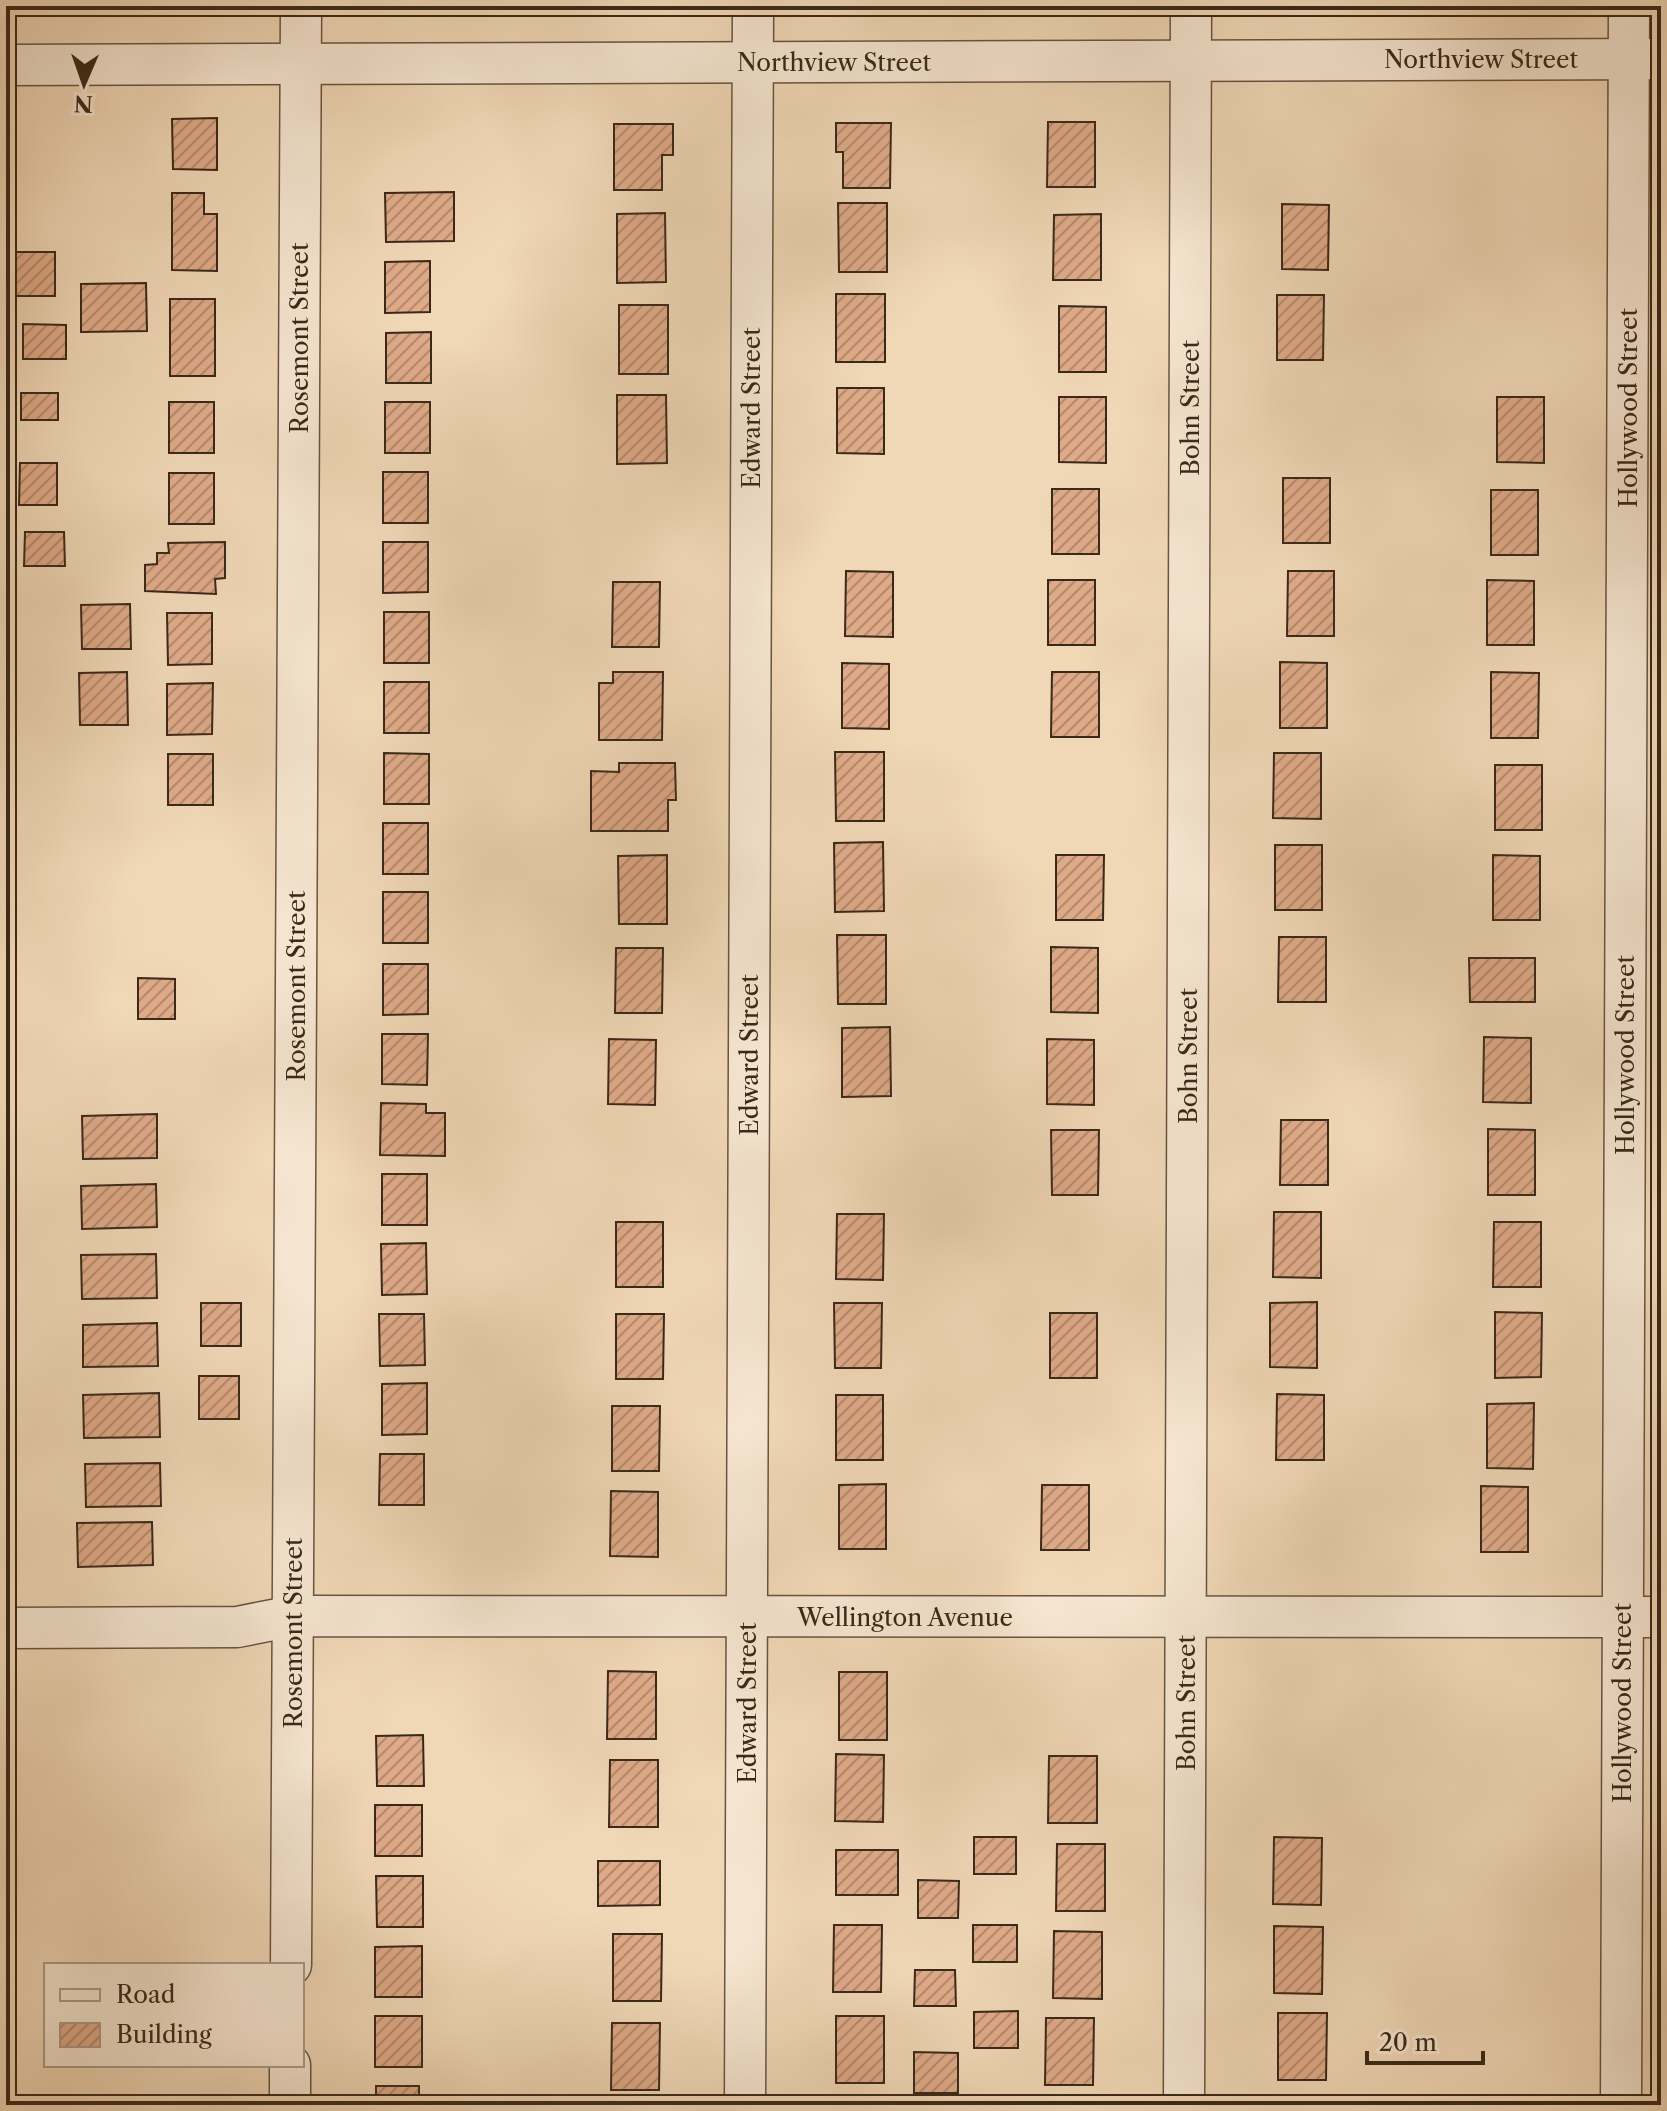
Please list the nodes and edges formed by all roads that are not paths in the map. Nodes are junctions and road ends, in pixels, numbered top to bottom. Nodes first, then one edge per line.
1 (301, 6) edge
2 (753, 6) edge
3 (1191, 6) edge
4 (1629, 6) edge
5 (1645, 59) edge
6 (1191, 60) junction
7 (300, 63) junction
8 (752, 63) junction
9 (6, 65) edge
10 (293, 1616) junction
11 (747, 1617) junction
12 (1187, 1617) junction
13 (1622, 1617) junction
14 (1661, 1617) edge
15 (6, 1628) edge
16 (291, 1963) edge
17 (290, 2067) edge
18 (290, 2105) edge
19 (745, 2105) edge
20 (1184, 2105) edge
21 (1621, 2105) edge

1 - 7 street, Rosemont Street
2 - 8 street, Edward Street
3 - 6 street, Bohn Street
4 - 5 street, Hollywood Street
5 - 6 street, Northview Street
5 - 13 street, Hollywood Street
6 - 8 street, Northview Street
6 - 12 street, Bohn Street
7 - 8 street, Northview Street
7 - 9 street, Northview Street
7 - 10 street, Rosemont Street
8 - 11 street, Edward Street
10 - 11 street, Wellington Avenue
10 - 15 street, Wellington Avenue
10 - 16 street, Rosemont Street
11 - 12 street, Wellington Avenue
11 - 19 street, Edward Street
12 - 13 street, Wellington Avenue
12 - 20 street, Bohn Street
13 - 14 street, Wellington Avenue
13 - 21 street, Hollywood Street
17 - 18 street

